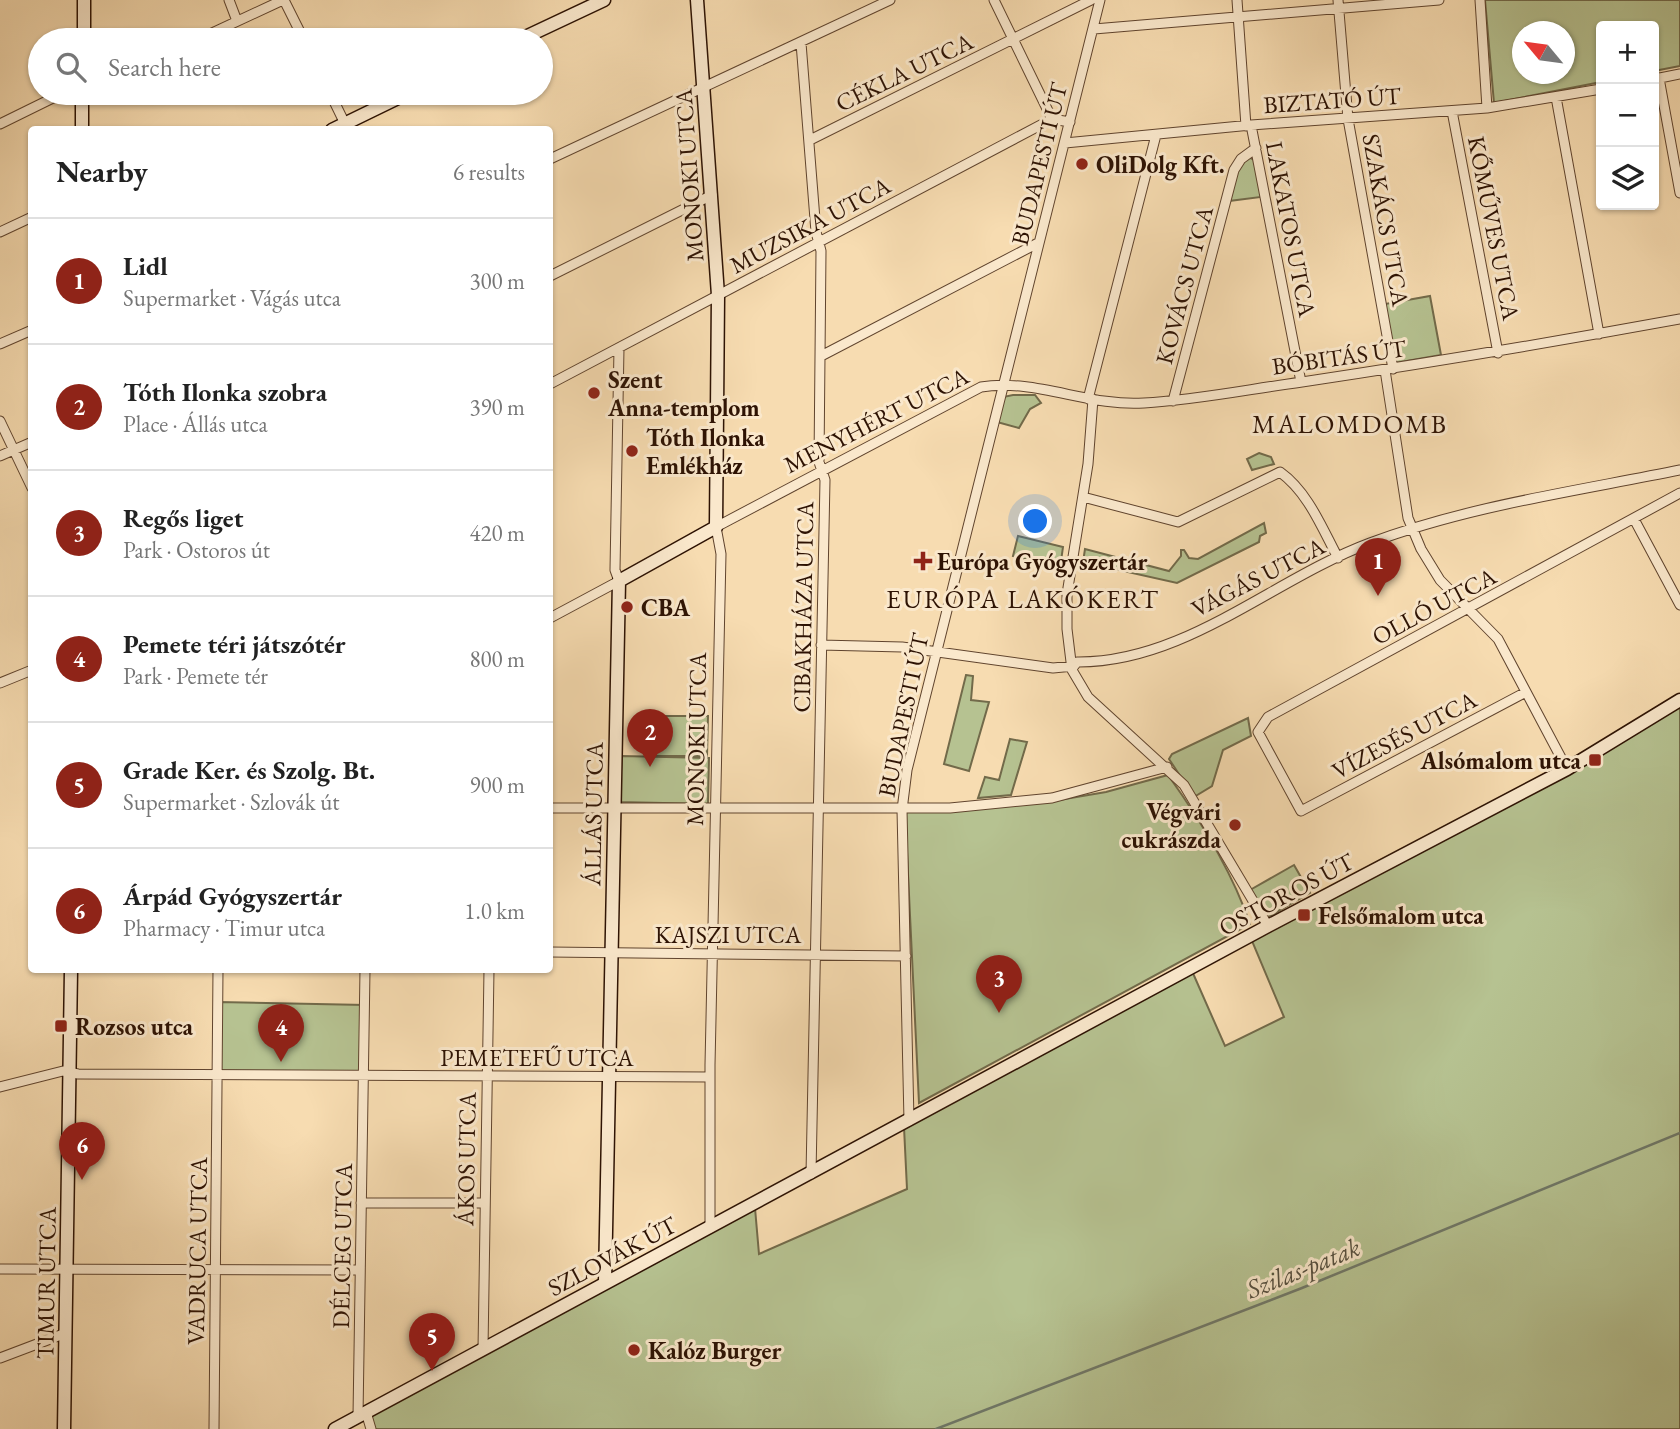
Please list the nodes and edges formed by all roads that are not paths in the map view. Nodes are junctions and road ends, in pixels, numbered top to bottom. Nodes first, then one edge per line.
1 (84, 0) edge
2 (229, 0) edge
3 (284, 0) edge
4 (604, 0) edge
5 (697, 0) edge
6 (890, 0) edge
7 (994, 0) edge
8 (1091, 0) edge
9 (1100, 0) edge
10 (1237, 0) edge
11 (1439, 0) edge
12 (1480, 0) edge
13 (1338, 4) edge
14 (1239, 16) junction
15 (237, 21) junction
16 (84, 28) edge
17 (222, 28) edge
18 (298, 28) edge
19 (544, 28) edge
20 (1094, 29) junction
21 (1013, 40) junction
22 (801, 43) junction
23 (1680, 74) edge
24 (1659, 78) edge
25 (1657, 84) edge
26 (703, 88) junction
27 (1596, 90) edge
28 (1556, 97) junction
29 (39, 105) edge
30 (83, 105) edge
31 (336, 105) edge
32 (385, 105) edge
33 (1488, 108) junction
34 (1452, 111) junction
35 (1052, 119) junction
36 (1348, 119) junction
37 (1070, 122) junction
38 (0, 124) edge
39 (82, 126) edge
40 (346, 126) edge
41 (1249, 126) junction
42 (1156, 135) junction
43 (810, 140) junction
44 (1065, 143) junction
45 (1256, 148) junction
46 (553, 158) edge
47 (1680, 193) edge
48 (712, 195) junction
49 (28, 220) edge
50 (0, 232) edge
51 (818, 242) junction
52 (1038, 243) junction
53 (553, 274) edge
54 (718, 295) junction
55 (1680, 318) edge
56 (28, 332) edge
57 (1599, 334) junction
58 (0, 344) edge
59 (619, 348) junction
60 (1498, 353) junction
61 (821, 356) junction
62 (1389, 370) junction
63 (553, 382) edge
64 (1301, 382) junction
65 (1002, 384) junction
66 (1090, 399) junction
67 (1173, 401) junction
68 (0, 421) edge
69 (28, 444) edge
70 (14, 450) junction
71 (0, 456) edge
72 (1680, 470) edge
73 (821, 472) junction
74 (28, 480) edge
75 (1680, 493) edge
76 (1083, 497) junction
77 (1634, 519) junction
78 (716, 527) junction
79 (1412, 527) junction
80 (1338, 558) junction
81 (619, 581) junction
82 (1680, 606) edge
83 (1470, 609) junction
84 (553, 616) edge
85 (821, 645) junction
86 (935, 651) junction
87 (1074, 666) junction
88 (28, 672) edge
89 (0, 683) edge
90 (1526, 692) junction
91 (1680, 699) edge
92 (1167, 767) junction
93 (1567, 769) junction
94 (613, 807) junction
95 (553, 808) edge
96 (716, 808) junction
97 (817, 809) junction
98 (902, 810) junction
99 (1301, 811) joint
100 (1268, 926) junction
101 (553, 952) edge
102 (611, 952) junction
103 (712, 954) junction
104 (814, 954) junction
105 (906, 956) junction
106 (71, 973) edge
107 (218, 973) edge
108 (365, 973) edge
109 (489, 973) edge
110 (69, 1073) junction
111 (218, 1074) junction
112 (363, 1076) junction
113 (487, 1076) junction
114 (610, 1076) junction
115 (710, 1077) junction
116 (0, 1087) edge
117 (909, 1121) junction
118 (811, 1174) junction
119 (361, 1203) junction
120 (484, 1203) junction
121 (710, 1228) junction
122 (67, 1268) junction
123 (216, 1268) junction
124 (0, 1269) edge
125 (360, 1270) junction
126 (605, 1281) junction
127 (66, 1333) junction
128 (483, 1349) junction
129 (0, 1358) edge
130 (362, 1414) junction
131 (64, 1429) edge
132 (214, 1429) edge
133 (335, 1429) edge
134 (371, 1429) edge

1 - 16 street
2 - 15 street
3 - 15 street
3 - 18 street
4 - 19 street
5 - 26 street, MONOKI UTCA
6 - 22 street
7 - 21 street
8 - 21 street, CÉKLA UTCA
9 - 20 street, BUDAPESTI ÚT
10 - 14 street, LAKATOS UTCA
11 - 13 street
12 - 33 street
13 - 14 street
13 - 36 street, SZAKÁCS UTCA
14 - 20 street
14 - 41 street, LAKATOS UTCA
15 - 17 street
20 - 37 street, BUDAPESTI ÚT
21 - 35 street
21 - 43 street, CÉKLA UTCA
22 - 26 street
22 - 43 street, CIBAKHÁZA UTCA
23 - 24 street
25 - 47 street
26 - 46 street
26 - 48 street, MONOKI UTCA
27 - 28 street, BIZTATÓ ÚT
28 - 33 street, BIZTATÓ ÚT
28 - 57 street
29 - 38 street
30 - 39 street
31 - 40 street
32 - 40 street
33 - 34 street, BIZTATÓ ÚT
34 - 36 street, BIZTATÓ ÚT
34 - 60 street, KŐMŰVES UTCA
35 - 37 street
35 - 51 street, MUZSIKA UTCA
36 - 41 street, BIZTATÓ ÚT
36 - 62 street, SZAKÁCS UTCA
37 - 44 street, BUDAPESTI ÚT
41 - 42 street, BIZTATÓ ÚT
41 - 45 street, LAKATOS UTCA
42 - 44 street, BIZTATÓ ÚT
42 - 66 street
43 - 51 street, CIBAKHÁZA UTCA
44 - 52 street, BUDAPESTI ÚT
45 - 64 street, LAKATOS UTCA
45 - 67 street, KOVÁCS UTCA
48 - 53 street
48 - 54 street, MONOKI UTCA
49 - 50 street
51 - 54 street, MUZSIKA UTCA
51 - 61 street, CIBAKHÁZA UTCA
52 - 61 street
52 - 65 street, BUDAPESTI ÚT
54 - 59 street, MUZSIKA UTCA
54 - 78 street, MONOKI UTCA
55 - 57 street, BÓBITÁS ÚT
56 - 58 street
57 - 60 street, BÓBITÁS ÚT
59 - 63 street, MUZSIKA UTCA
59 - 81 street, ÁLLÁS UTCA
60 - 62 street, BÓBITÁS ÚT
61 - 73 street, CIBAKHÁZA UTCA
62 - 64 street, BÓBITÁS ÚT
62 - 79 street
64 - 67 street, BÓBITÁS ÚT
65 - 66 street, BÓBITÁS ÚT
65 - 73 street, MENYHÉRT UTCA
65 - 86 street, BUDAPESTI ÚT
66 - 67 street, BÓBITÁS ÚT
66 - 76 street
68 - 70 street
69 - 70 street
70 - 71 street
70 - 74 street
72 - 79 street, VÁGÁS UTCA
73 - 78 street, MENYHÉRT UTCA
73 - 85 street, CIBAKHÁZA UTCA
75 - 77 street
76 - 80 street
76 - 87 street
77 - 82 street
77 - 83 street, OLLÓ UTCA
78 - 81 street, MENYHÉRT UTCA
78 - 96 street, MONOKI UTCA
79 - 80 street, VÁGÁS UTCA
79 - 83 street
80 - 87 street, VÁGÁS UTCA
81 - 84 street, MENYHÉRT UTCA
81 - 94 street, ÁLLÁS UTCA
83 - 90 street
83 - 99 street, OLLÓ UTCA
85 - 86 street, VÁGÁS UTCA
85 - 97 street, CIBAKHÁZA UTCA
86 - 87 street, VÁGÁS UTCA
86 - 98 street, BUDAPESTI ÚT
87 - 92 street
88 - 89 street
90 - 93 street
90 - 99 street, VÍZESÉS UTCA
91 - 93 street, OSTOROS ÚT
92 - 98 street
92 - 100 street
93 - 100 street, OSTOROS ÚT
94 - 95 street
94 - 96 street
94 - 102 street, ÁLLÁS UTCA
96 - 97 street
96 - 103 street, MONOKI UTCA
97 - 98 street
97 - 104 street, CIBAKHÁZA UTCA
98 - 105 street, BUDAPESTI ÚT
100 - 117 street, OSTOROS ÚT
101 - 102 street, KAJSZI UTCA
102 - 103 street, KAJSZI UTCA
102 - 114 street, ÁLLÁS UTCA
103 - 104 street, KAJSZI UTCA
103 - 115 street, MONOKI UTCA
104 - 105 street, KAJSZI UTCA
104 - 118 street, CIBAKHÁZA UTCA
105 - 117 street, BUDAPESTI ÚT
106 - 110 street, TIMUR UTCA
107 - 111 street, VADRUCA UTCA
108 - 112 street, DÉLCEG UTCA
109 - 113 street, ÁKOS UTCA
110 - 111 street
110 - 116 street
110 - 122 street, TIMUR UTCA
111 - 112 street, PEMETEFŰ UTCA
111 - 123 street, VADRUCA UTCA
112 - 113 street, PEMETEFŰ UTCA
112 - 119 street, DÉLCEG UTCA
113 - 114 street, PEMETEFŰ UTCA
113 - 120 street, ÁKOS UTCA
114 - 115 street, PEMETEFŰ UTCA
114 - 126 street, ÁLLÁS UTCA
115 - 121 street, MONOKI UTCA
117 - 118 street, SZLOVÁK ÚT
118 - 121 street, SZLOVÁK ÚT
119 - 120 street
119 - 125 street, DÉLCEG UTCA
120 - 128 street, ÁKOS UTCA
121 - 126 street, SZLOVÁK ÚT
122 - 123 street
122 - 124 street
122 - 127 street, TIMUR UTCA
123 - 125 street
123 - 132 street, VADRUCA UTCA
125 - 130 street, DÉLCEG UTCA
126 - 128 street, SZLOVÁK ÚT
127 - 129 street
127 - 131 street, TIMUR UTCA
128 - 130 street, SZLOVÁK ÚT
130 - 133 street, SZLOVÁK ÚT
130 - 134 street, DÉLCEG UTCA

